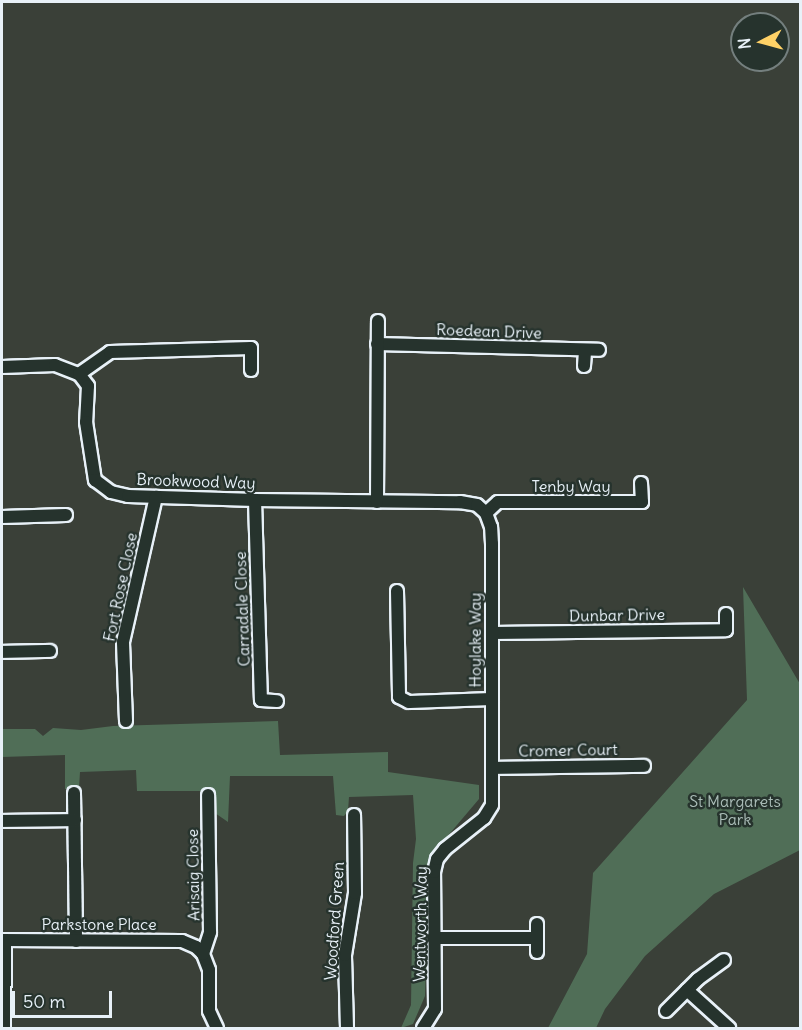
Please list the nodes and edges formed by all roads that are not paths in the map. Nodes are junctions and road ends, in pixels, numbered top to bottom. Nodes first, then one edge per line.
1 (378, 321) dead end
2 (377, 344) junction
3 (585, 350) junction
4 (599, 350) dead end
5 (584, 366) dead end
6 (2, 367) edge
7 (251, 370) dead end
8 (80, 374) junction
9 (641, 483) dead end
10 (156, 497) junction
11 (255, 500) junction
12 (376, 502) junction
13 (486, 513) junction
14 (66, 515) dead end
15 (2, 517) edge
16 (397, 591) dead end
17 (726, 614) dead end
18 (397, 617) junction
19 (410, 617) dead end
20 (492, 633) junction
21 (2, 651) edge
22 (50, 651) dead end
23 (492, 699) junction
24 (277, 700) dead end
25 (126, 721) dead end
26 (623, 766) junction
27 (644, 766) dead end
28 (493, 768) junction
29 (623, 780) dead end
30 (74, 793) dead end
31 (208, 795) dead end
32 (354, 815) dead end
33 (75, 820) junction
34 (2, 822) edge
35 (537, 924) dead end
36 (433, 938) junction
37 (537, 938) junction
38 (3, 940) edge
39 (76, 940) junction
40 (200, 950) junction
41 (537, 952) dead end
42 (724, 960) dead end
43 (687, 990) junction
44 (666, 1011) dead end
45 (4, 1029) edge
46 (217, 1029) edge
47 (347, 1029) edge
48 (423, 1029) edge
49 (729, 1029) edge

1 - 2 street
2 - 3 street, Roedean Drive
2 - 12 street
3 - 4 street, Roedean Drive
3 - 5 street
6 - 8 street
7 - 8 street
8 - 10 street, Brookwood Way
9 - 13 street, Tenby Way
10 - 11 street, Brookwood Way
10 - 25 street, Fort Rose Close
11 - 12 street, Brookwood Way
11 - 24 street, Carradale Close
12 - 13 street, Brookwood Way
13 - 20 street, Hoylake Way
14 - 15 street
16 - 18 street
17 - 20 street, Dunbar Drive
18 - 19 street
18 - 23 street
20 - 23 street, Hoylake Way
21 - 22 street
23 - 28 street, Hoylake Way
26 - 27 street, Cromer Court
26 - 28 street, Cromer Court
26 - 29 street
28 - 36 street, Wentworth Way
30 - 33 street
31 - 40 street, Arisaig Close
32 - 47 street, Woodford Green
33 - 34 street
33 - 39 street
35 - 37 street
36 - 37 street
36 - 48 street, Wentworth Way
37 - 41 street
38 - 39 street, Parkstone Place
38 - 45 street
39 - 40 street, Parkstone Place
40 - 46 street
42 - 43 street
43 - 44 street
43 - 49 street

